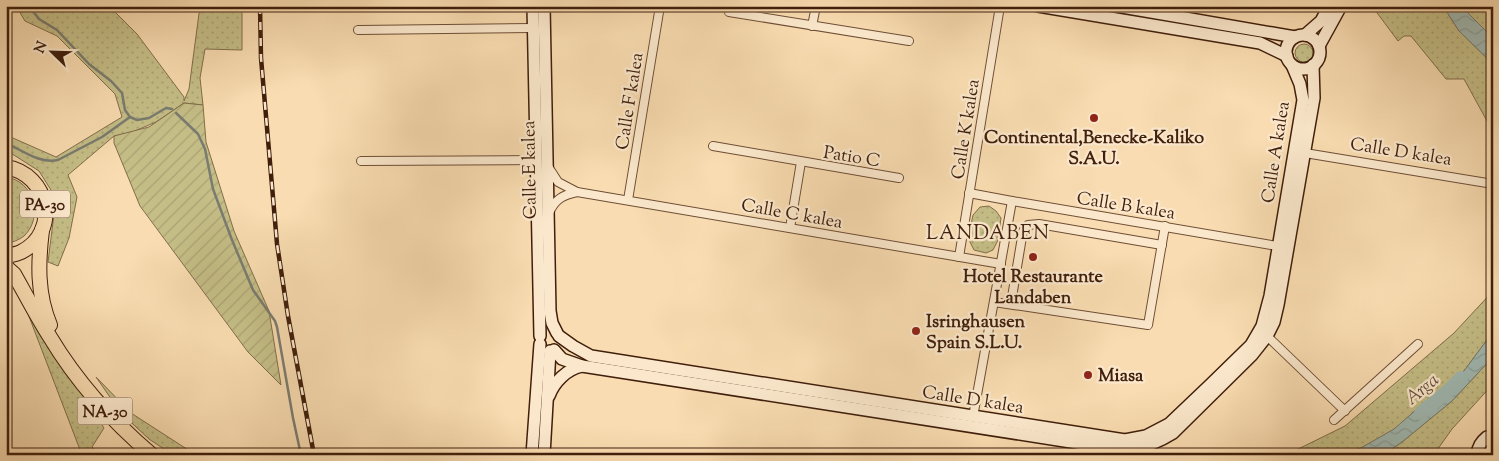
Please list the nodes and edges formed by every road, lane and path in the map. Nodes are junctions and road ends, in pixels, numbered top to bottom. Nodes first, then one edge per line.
1 (533, 6) edge
2 (544, 6) edge
3 (660, 6) edge
4 (816, 6) edge
5 (1000, 6) edge
6 (1038, 6) edge
7 (1116, 6) edge
8 (1329, 6) edge
9 (1341, 6) edge
10 (1162, 10) edge
11 (729, 12) dead end
12 (812, 26) junction
13 (534, 28) junction
14 (358, 30) dead end
15 (1300, 36) junction
16 (909, 41) dead end
17 (1319, 46) junction
18 (1289, 60) junction
19 (1314, 65) junction
20 (713, 146) dead end
21 (1304, 153) junction
22 (361, 161) dead end
23 (541, 161) junction
24 (801, 162) junction
25 (7, 167) edge
26 (899, 178) dead end
27 (1493, 184) edge
28 (577, 192) junction
29 (969, 193) junction
30 (628, 200) junction
31 (1012, 202) junction
32 (548, 215) junction
33 (1164, 226) junction
34 (790, 228) junction
35 (42, 230) junction
36 (1162, 245) junction
37 (1283, 246) junction
38 (6, 256) edge
39 (958, 257) junction
40 (1001, 264) junction
41 (6, 267) edge
42 (994, 302) junction
43 (1011, 304) junction
44 (558, 334) junction
45 (1267, 336) junction
46 (1418, 344) dead end
47 (546, 345) junction
48 (66, 360) junction
49 (582, 366) junction
50 (547, 402) junction
51 (1345, 411) junction
52 (973, 417) junction
53 (931, 420) junction
54 (1334, 420) dead end
55 (1015, 433) junction
56 (1491, 435) edge
57 (1475, 452) edge
58 (152, 455) edge
59 (532, 455) edge
60 (544, 455) edge

1 - 13 street, Calle E kalea
2 - 23 street, Calle E kalea
3 - 30 street, Calle F kalea
4 - 12 street
5 - 29 street, Calle K kalea
6 - 18 street
7 - 10 street
8 - 15 street
9 - 17 street
10 - 15 street
11 - 12 street
12 - 16 street
13 - 14 street
13 - 23 street, Calle E kalea
15 - 17 street
15 - 18 street
17 - 19 street
18 - 19 street
18 - 37 street, Calle A kalea
19 - 21 street, Calle A kalea
20 - 24 street, Patio C
21 - 27 street, Calle D kalea
21 - 37 street, Calle A kalea
22 - 23 street, Calle E kalea
23 - 28 street
23 - 32 street, Calle E kalea
23 - 47 street, Calle E kalea
24 - 26 street, Patio C
24 - 34 street, Patio C
25 - 35 highway, PA-30
28 - 30 street, Calle C kalea
28 - 32 street
29 - 31 street, Calle B kalea
29 - 39 street, Calle K kalea
30 - 34 street, Calle C kalea
31 - 33 street, Calle B kalea
31 - 40 street
32 - 44 street, Calle E kalea
33 - 36 street
33 - 37 street, Calle B kalea
34 - 39 street, Calle C kalea
35 - 38 highway, PA-30
35 - 48 highway, NA-30
36 - 43 street
36 - 43 street
37 - 45 street, Calle D kalea
37 - 52 street, Calle D kalea
39 - 40 street, Calle C kalea
40 - 42 street
41 - 48 highway, NA-30
42 - 43 street
42 - 52 street
44 - 47 street
44 - 47 street
44 - 52 street, Calle D kalea
45 - 51 street
45 - 55 street, Calle D kalea
46 - 51 street
47 - 49 street, Calle D kalea
47 - 50 street, Calle E kalea
47 - 59 street, Calle E kalea
48 - 58 highway, NA-30
49 - 50 street
49 - 53 street, Calle D kalea
50 - 60 street, Calle E kalea
51 - 54 street
52 - 53 street
52 - 55 street
53 - 55 street, Calle D kalea
56 - 57 street

